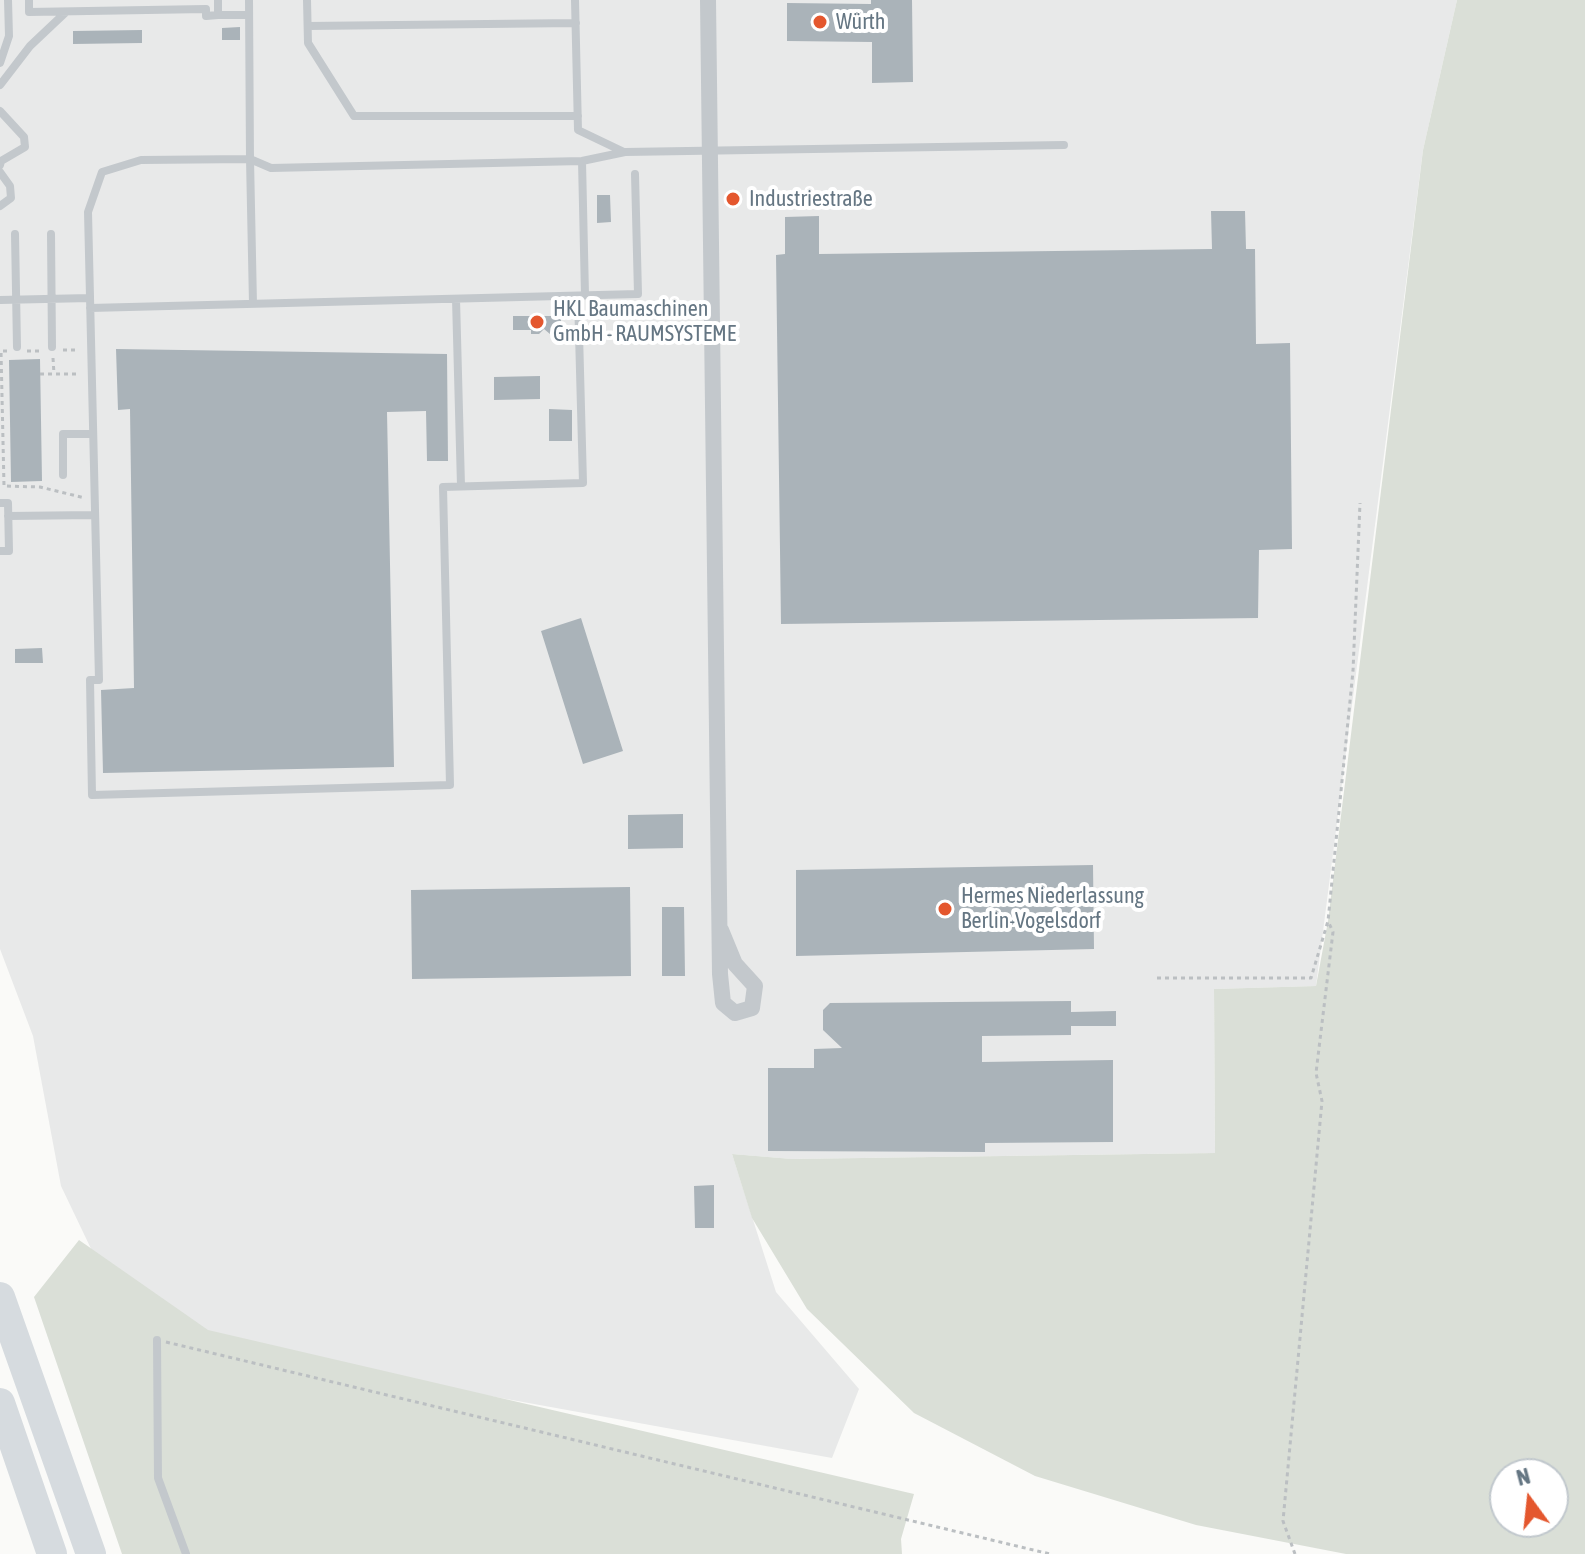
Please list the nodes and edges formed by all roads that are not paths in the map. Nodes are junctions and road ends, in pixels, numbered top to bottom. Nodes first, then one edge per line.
1 (8, 0) edge
2 (29, 0) edge
3 (218, 0) edge
4 (249, 0) edge
5 (307, 0) edge
6 (575, 0) edge
7 (708, 0) edge
8 (195, 5) edge
9 (66, 12) junction
10 (218, 15) junction
11 (249, 15) junction
12 (576, 23) junction
13 (308, 26) junction
14 (0, 63) edge
15 (0, 85) edge
16 (0, 111) edge
17 (578, 116) junction
18 (1064, 145) dead end
19 (711, 151) junction
20 (625, 152) junction
21 (250, 159) junction
22 (582, 161) junction
23 (0, 165) edge
24 (0, 172) edge
25 (635, 174) dead end
26 (0, 206) edge
27 (15, 234) dead end
28 (51, 234) dead end
29 (582, 296) junction
30 (16, 299) junction
31 (52, 299) junction
32 (456, 299) junction
33 (0, 300) edge
34 (90, 303) junction
35 (253, 304) junction
36 (17, 347) dead end
37 (53, 349) road end
38 (93, 434) junction
39 (63, 475) dead end
40 (461, 486) junction
41 (0, 503) edge
42 (95, 515) junction
43 (8, 516) junction
44 (0, 551) edge
45 (721, 930) dead end
46 (0, 1297) edge
47 (157, 1340) road end
48 (0, 1403) edge
49 (52, 1554) edge
50 (91, 1554) edge
51 (186, 1554) edge

1 - 14 lane
2 - 9 lane
3 - 10 lane
4 - 11 lane
5 - 13 lane
6 - 12 lane
7 - 19 street
8 - 9 lane
8 - 10 lane
9 - 15 lane
10 - 11 lane
11 - 21 lane
12 - 13 lane
12 - 17 lane
13 - 17 lane
16 - 23 lane
17 - 20 lane
18 - 19 lane
19 - 20 lane
19 - 45 street
20 - 22 lane
21 - 22 lane
21 - 34 lane
21 - 35 lane
22 - 29 lane
24 - 26 lane
25 - 29 lane
27 - 30 lane
28 - 31 lane
29 - 32 lane
29 - 40 lane
30 - 31 lane
30 - 33 lane
30 - 36 lane
31 - 34 lane
31 - 37 lane
32 - 35 lane
32 - 40 lane
34 - 35 lane
34 - 38 lane
38 - 39 lane
38 - 42 lane
40 - 42 lane
41 - 43 lane
42 - 43 lane
43 - 44 lane
46 - 50 highway
47 - 51 lane
48 - 49 highway

